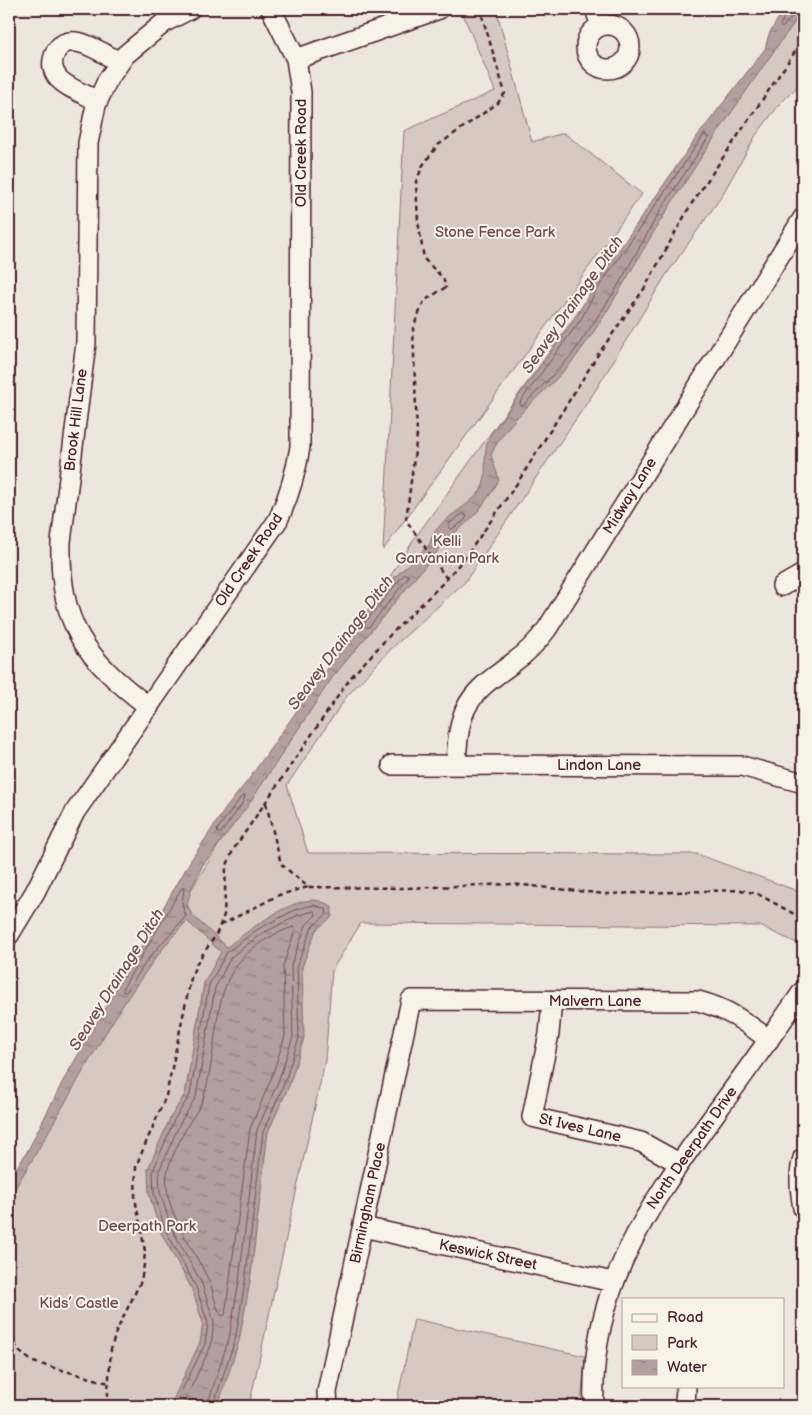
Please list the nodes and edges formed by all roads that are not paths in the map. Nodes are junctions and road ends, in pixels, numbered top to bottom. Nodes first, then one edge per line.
1 (190, 9) edge
2 (271, 9) edge
3 (439, 9) edge
4 (296, 58) junction
5 (119, 62) junction
6 (98, 101) junction
7 (803, 218) edge
8 (803, 574) edge
9 (782, 586) dead end
10 (149, 706) junction
11 (456, 764) junction
12 (392, 765) dead end
13 (803, 782) edge
14 (9, 935) edge
15 (803, 992) edge
16 (411, 1000) joint
17 (552, 1002) junction
18 (769, 1040) junction
19 (803, 1158) edge
20 (679, 1163) junction
21 (803, 1208) edge
22 (362, 1227) junction
23 (613, 1282) junction
24 (686, 1388) edge
25 (328, 1406) edge
26 (594, 1406) edge
27 (685, 1406) edge

1 - 5 street, Brook Hill Lane
2 - 4 street, Old Creek Road
3 - 4 street
4 - 10 street, Old Creek Road
5 - 6 street, Brook Hill Lane
5 - 6 street
6 - 10 street, Brook Hill Lane
7 - 11 street, Midway Lane
8 - 9 street
10 - 14 street, Old Creek Road
11 - 12 street, Lindon Lane
11 - 13 street, Lindon Lane
15 - 18 street, North Deerpath Drive
16 - 17 street, Malvern Lane
16 - 22 street, Birmingham Place
17 - 18 street, Malvern Lane
17 - 20 street, St Ives Lane
18 - 20 street, North Deerpath Drive
19 - 21 street
20 - 23 street, North Deerpath Drive
22 - 23 street, Keswick Street
22 - 25 street, Birmingham Place
23 - 26 street, North Deerpath Drive
24 - 27 street

